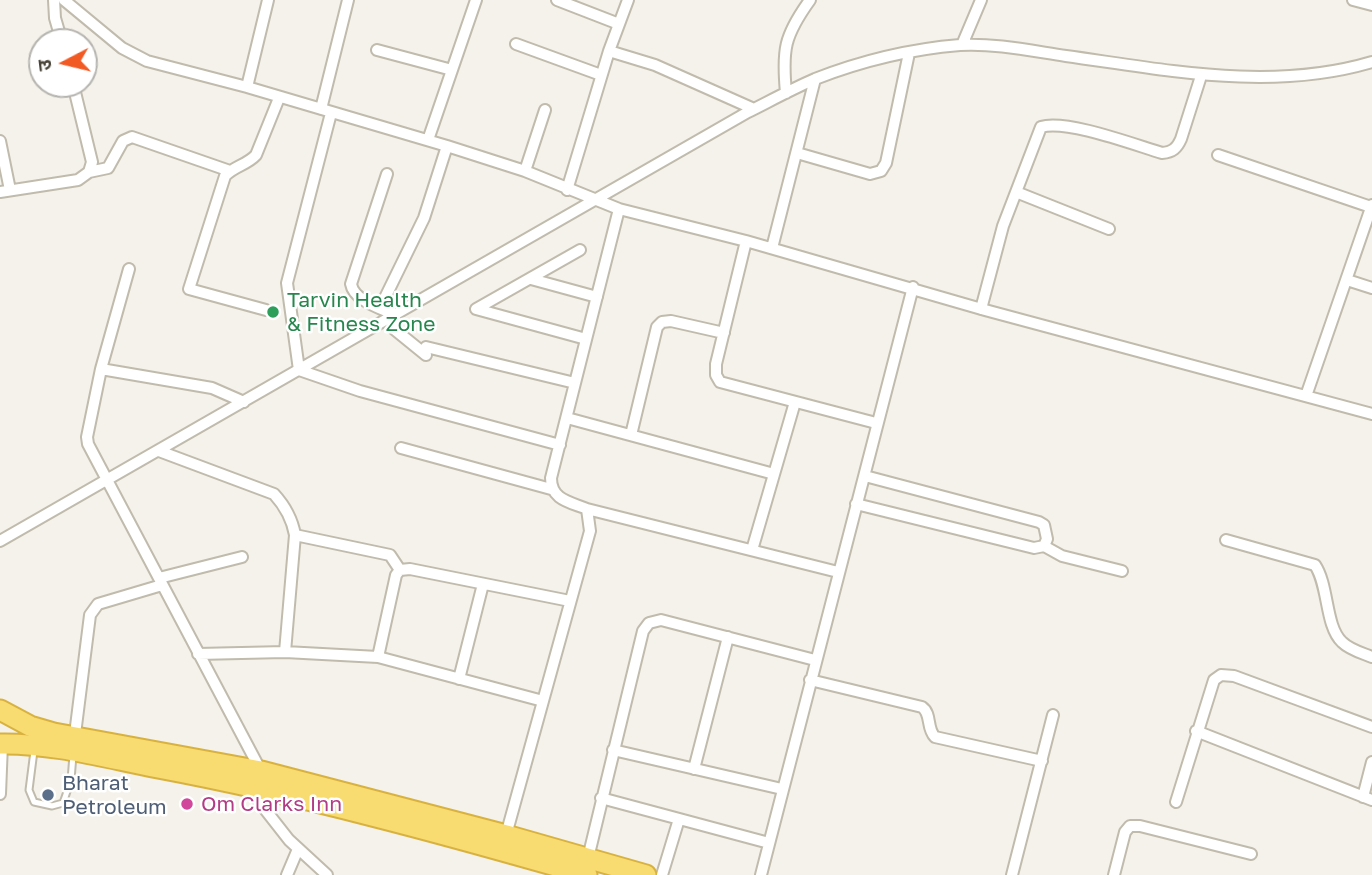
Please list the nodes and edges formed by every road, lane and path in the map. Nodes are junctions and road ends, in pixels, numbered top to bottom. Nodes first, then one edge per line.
1 (54, 0) edge
2 (64, 0) edge
3 (268, 0) edge
4 (348, 0) edge
5 (476, 0) edge
6 (557, 0) edge
7 (628, 0) edge
8 (810, 0) edge
9 (981, 0) edge
10 (1353, 0) edge
11 (1372, 5) edge
12 (619, 24) junction
13 (58, 28) edge
14 (516, 44) dead end
15 (962, 45) junction
16 (377, 50) dead end
17 (609, 51) junction
18 (909, 53) junction
19 (1372, 62) edge
20 (452, 70) junction
21 (601, 75) junction
22 (1201, 76) junction
23 (815, 79) junction
24 (247, 87) junction
25 (786, 93) junction
26 (76, 98) edge
27 (279, 98) junction
28 (754, 109) junction
29 (545, 110) dead end
30 (326, 111) junction
31 (428, 140) junction
32 (0, 141) edge
33 (447, 146) junction
34 (797, 153) junction
35 (1218, 155) dead end
36 (230, 171) junction
37 (525, 171) junction
38 (89, 172) junction
39 (387, 174) dead end
40 (568, 190) junction
41 (5, 191) edge
42 (1016, 192) junction
43 (594, 201) junction
44 (1372, 206) edge
45 (619, 209) junction
46 (1109, 229) dead end
47 (1367, 236) edge
48 (746, 241) junction
49 (772, 248) junction
50 (580, 250) dead end
51 (129, 269) dead end
52 (531, 279) junction
53 (1348, 280) junction
54 (913, 287) junction
55 (1372, 288) edge
56 (597, 298) junction
57 (380, 308) junction
58 (981, 309) junction
59 (266, 310) dead end
60 (395, 315) junction
61 (724, 333) junction
62 (586, 339) junction
63 (101, 369) junction
64 (299, 370) junction
65 (575, 383) junction
66 (1306, 396) junction
67 (244, 402) junction
68 (795, 402) junction
69 (1372, 414) edge
70 (567, 418) junction
71 (876, 423) junction
72 (631, 435) junction
73 (560, 445) junction
74 (401, 448) dead end
75 (159, 451) junction
76 (774, 474) junction
77 (865, 476) junction
78 (108, 480) junction
79 (551, 489) junction
80 (856, 505) junction
81 (587, 509) junction
82 (295, 535) junction
83 (1226, 540) dead end
84 (0, 541) edge
85 (1044, 546) junction
86 (752, 550) junction
87 (242, 557) dead end
88 (400, 570) junction
89 (1122, 571) dead end
90 (838, 572) junction
91 (161, 582) junction
92 (483, 584) junction
93 (570, 601) junction
94 (728, 637) junction
95 (285, 652) junction
96 (198, 654) junction
97 (378, 657) junction
98 (1372, 657) edge
99 (816, 660) junction
100 (459, 679) junction
101 (810, 680) junction
102 (543, 701) junction
103 (0, 710) edge
104 (1053, 715) dead end
105 (1372, 727) edge
106 (1196, 731) junction
107 (1, 744) edge
108 (74, 744) junction
109 (35, 746) junction
110 (613, 750) junction
111 (1042, 761) junction
112 (1372, 762) edge
113 (694, 769) junction
114 (261, 771) junction
115 (246, 785) junction
116 (782, 789) junction
117 (0, 794) edge
118 (601, 799) junction
119 (1368, 799) edge
120 (1176, 802) dead end
121 (679, 819) junction
122 (506, 835) junction
123 (769, 843) junction
124 (298, 849) junction
125 (1251, 854) dead end
126 (588, 867) edge
127 (287, 875) edge
128 (327, 875) edge
129 (646, 875) edge
130 (662, 875) edge
131 (761, 875) edge
132 (1012, 875) edge
133 (1114, 875) edge

1 - 13 street
2 - 24 street
3 - 24 street
4 - 30 street
5 - 20 street
6 - 12 street
7 - 12 street
8 - 25 street
9 - 15 street
10 - 11 street
12 - 17 street
14 - 21 street
15 - 18 street
15 - 22 street
16 - 20 street
17 - 21 street
17 - 28 street
18 - 23 street
18 - 34 street
19 - 22 street
20 - 31 street
21 - 40 street
22 - 42 street
23 - 25 street
23 - 34 street
24 - 27 street
25 - 28 street
26 - 38 street
27 - 30 street
27 - 36 street
28 - 43 street
29 - 37 street
30 - 31 street
30 - 64 street
31 - 33 street
32 - 41 street
33 - 37 street
33 - 57 street
34 - 49 street
35 - 44 street
36 - 38 street
36 - 59 street
37 - 40 street
38 - 41 street
39 - 57 street
40 - 43 street
42 - 46 street
42 - 58 street
43 - 45 street
43 - 60 street
44 - 47 street
45 - 48 street
45 - 56 street
47 - 53 street
48 - 49 street
48 - 61 street
49 - 54 street
50 - 52 street
51 - 63 street
52 - 56 street
52 - 62 street
53 - 55 street
53 - 66 street
54 - 58 street
54 - 71 street
56 - 62 street
57 - 60 street
58 - 66 street
60 - 64 street
60 - 65 street
61 - 68 street
61 - 72 street
62 - 65 street
63 - 67 street
63 - 78 street
64 - 67 street
64 - 73 street
65 - 70 street
66 - 69 street
67 - 75 street
68 - 71 street
68 - 76 street
70 - 72 street
70 - 73 street
71 - 77 street
72 - 76 street
73 - 79 street
74 - 79 street
75 - 78 street
75 - 82 street
76 - 86 street
77 - 80 street
77 - 85 street
78 - 84 street
78 - 91 street
79 - 81 street
80 - 85 street
80 - 90 street
81 - 86 street
81 - 93 street
82 - 88 street
82 - 95 street
83 - 98 street
85 - 89 street
86 - 90 street
87 - 91 street
88 - 92 street
88 - 97 street
90 - 99 street
91 - 96 street
91 - 108 street
92 - 93 street
92 - 100 street
93 - 102 street
94 - 99 street
94 - 110 street
94 - 113 street
95 - 96 street
95 - 97 street
96 - 114 street
97 - 100 street
99 - 101 street
100 - 102 street
101 - 111 street
101 - 116 street
102 - 122 street
103 - 108 highway
104 - 111 street
105 - 106 street
106 - 119 street
106 - 120 street
107 - 109 highway
107 - 117 street
108 - 109 highway
108 - 109 lane
108 - 114 highway
108 - 115 highway
110 - 113 street
110 - 118 street
111 - 132 street
112 - 119 street
113 - 116 street
114 - 122 highway
115 - 124 street
115 - 126 highway
116 - 123 street
118 - 121 street
118 - 126 street
121 - 123 street
121 - 130 street
122 - 126 highway
123 - 131 street
124 - 127 street
124 - 128 street
125 - 133 street
126 - 129 highway

